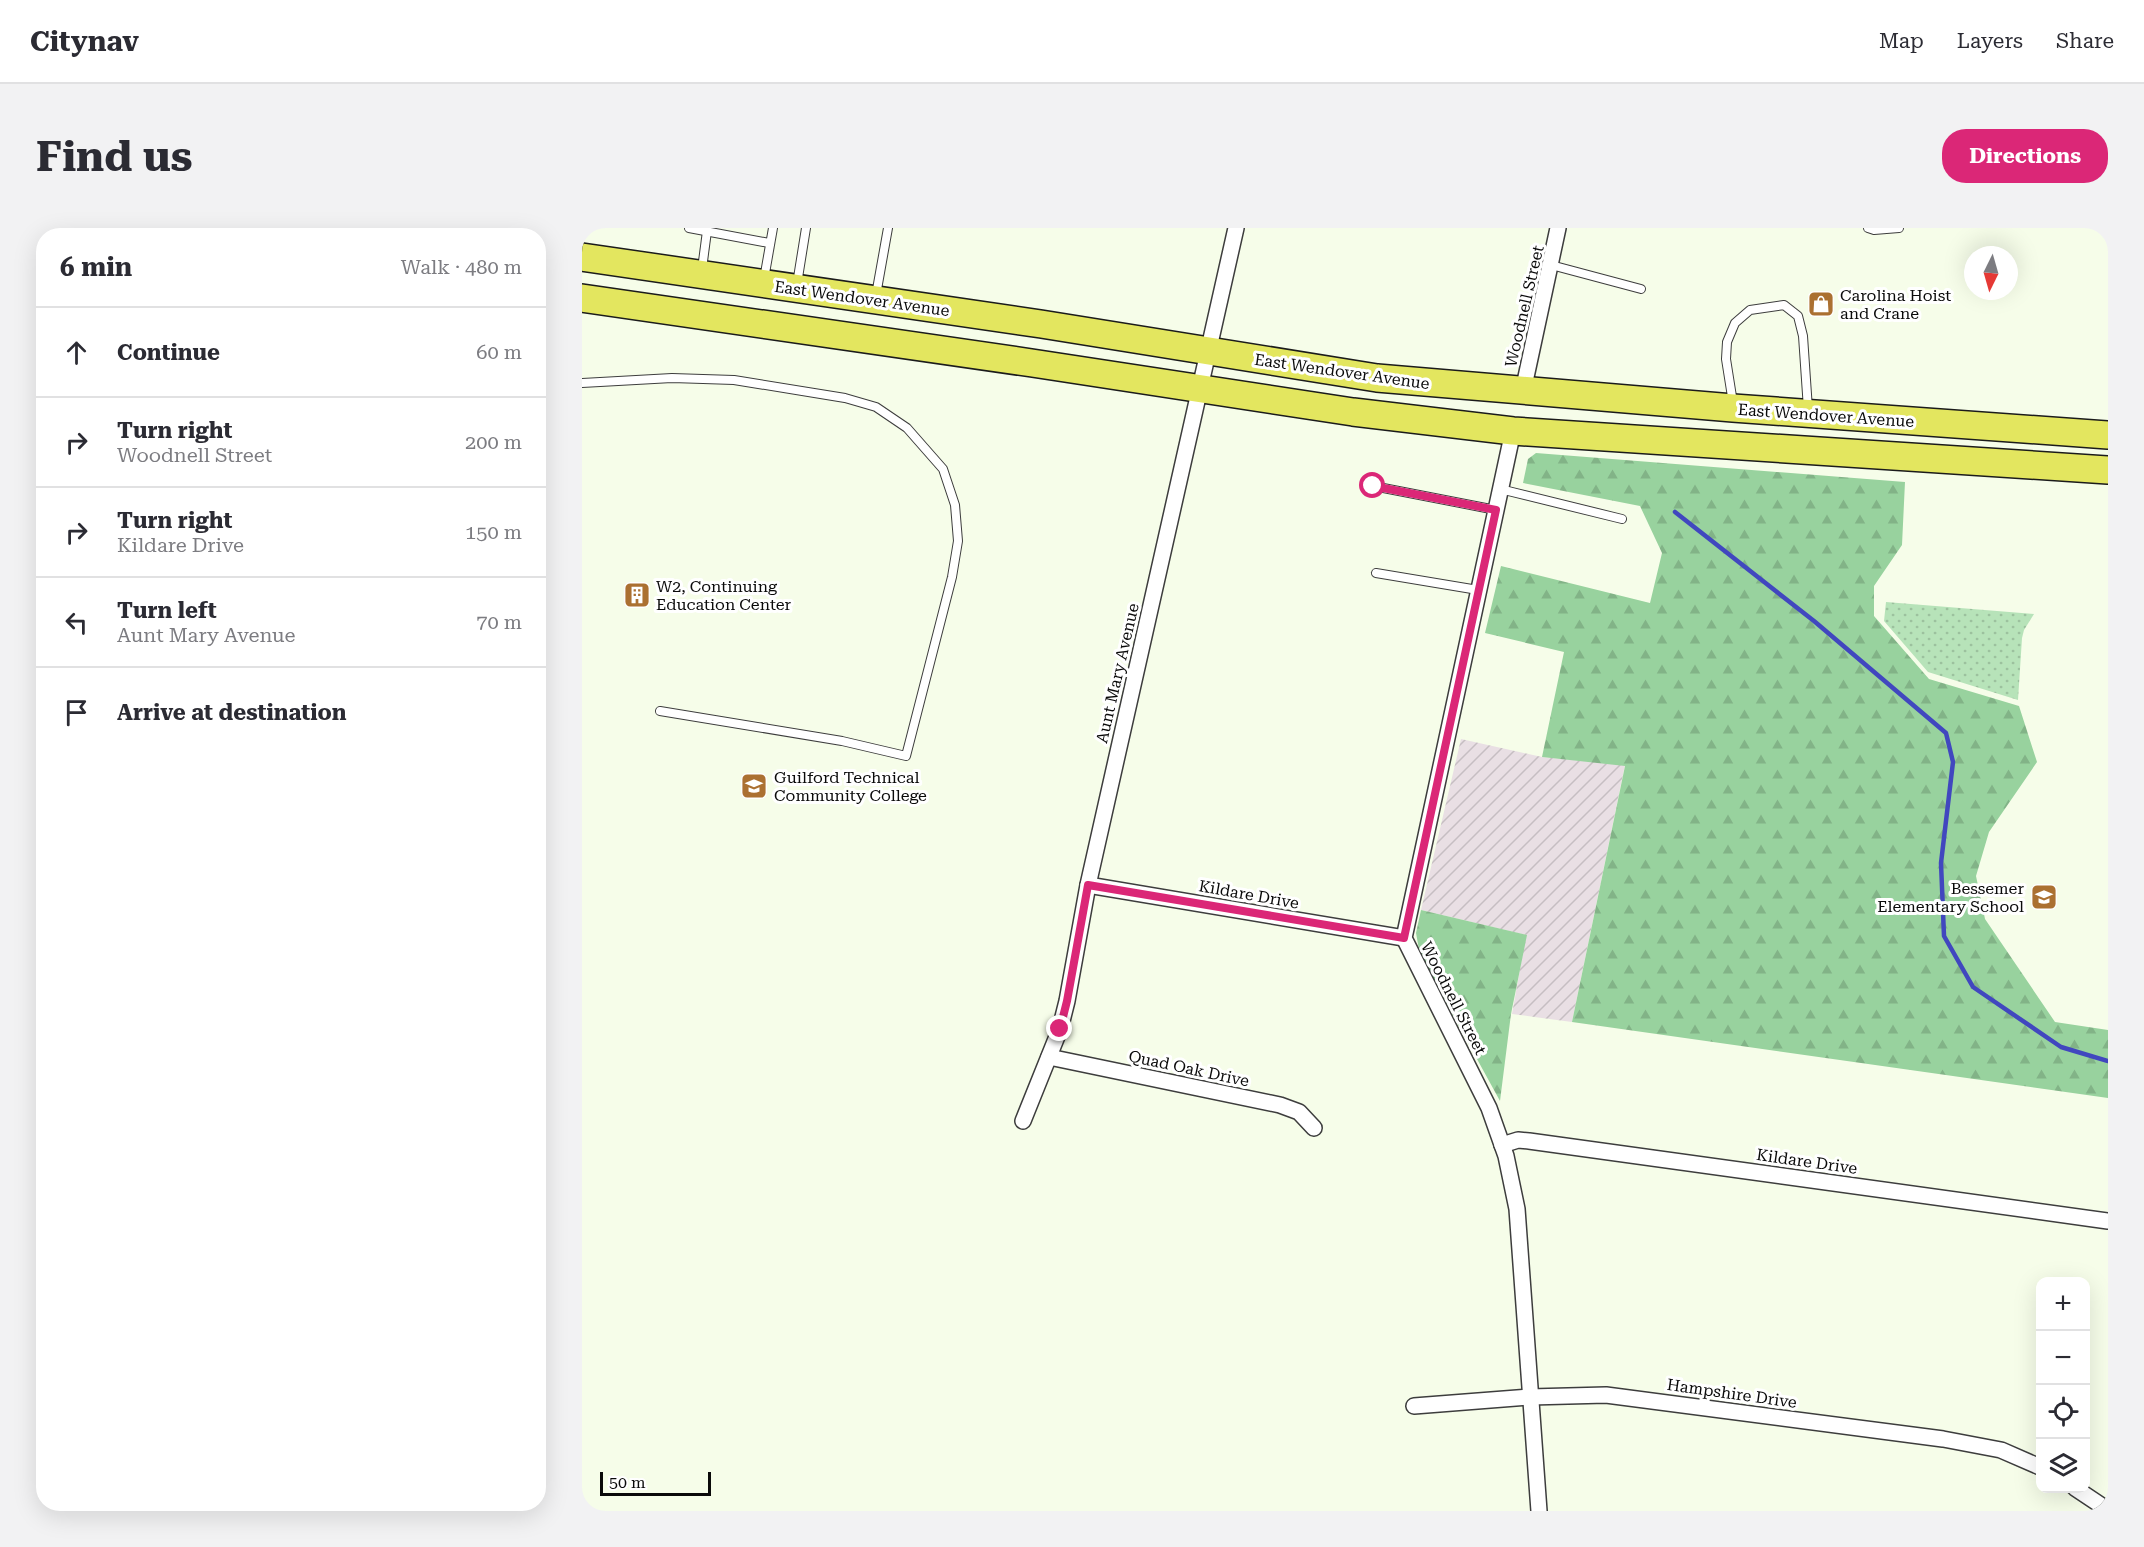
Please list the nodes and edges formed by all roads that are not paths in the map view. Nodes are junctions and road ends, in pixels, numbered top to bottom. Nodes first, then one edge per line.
1 (689, 228) edge
2 (773, 228) edge
3 (806, 228) edge
4 (888, 228) edge
5 (1236, 228) edge
6 (1558, 228) edge
7 (1868, 228) edge
8 (1899, 228) edge
9 (707, 231) junction
10 (769, 243) junction
11 (582, 257) edge
12 (1551, 265) junction
13 (702, 275) junction
14 (582, 276) edge
15 (736, 280) junction
16 (764, 284) junction
17 (796, 288) junction
18 (1641, 289) dead end
19 (582, 298) edge
20 (876, 300) junction
21 (1207, 351) junction
22 (582, 383) edge
23 (1199, 389) junction
24 (1523, 392) junction
25 (1733, 408) junction
26 (1808, 413) junction
27 (1513, 431) junction
28 (2108, 435) edge
29 (2108, 470) edge
30 (1373, 486) dead end
31 (1500, 489) junction
32 (1496, 510) junction
33 (1622, 519) dead end
34 (1376, 573) dead end
35 (1478, 590) junction
36 (660, 711) dead end
37 (1088, 885) junction
38 (1404, 938) junction
39 (1049, 1057) junction
40 (1023, 1121) dead end
41 (1314, 1128) dead end
42 (1502, 1145) junction
43 (2108, 1221) edge
44 (1530, 1397) junction
45 (1414, 1406) dead end
46 (2036, 1465) edge
47 (2082, 1493) edge
48 (2108, 1510) edge
49 (1539, 1511) edge

1 - 9 lane
2 - 10 lane
3 - 17 lane
4 - 20 lane
5 - 21 street, Aunt Mary Avenue
6 - 12 street, Woodnell Street
7 - 8 lane
9 - 10 lane
9 - 13 lane
10 - 16 lane
11 - 13 highway, East Wendover Avenue
12 - 18 lane
12 - 24 street, Woodnell Street
13 - 15 highway, East Wendover Avenue
14 - 15 highway
15 - 16 highway, East Wendover Avenue
16 - 17 highway, East Wendover Avenue
17 - 20 highway, East Wendover Avenue
19 - 23 highway
20 - 21 highway, East Wendover Avenue
21 - 23 street, Aunt Mary Avenue
21 - 24 highway, East Wendover Avenue
22 - 36 lane
23 - 27 highway
23 - 37 street, Aunt Mary Avenue
24 - 25 highway, East Wendover Avenue
25 - 26 highway, East Wendover Avenue
25 - 26 lane
26 - 28 highway, East Wendover Avenue
27 - 29 highway
27 - 31 street, Woodnell Street
30 - 32 lane
31 - 32 street, Woodnell Street
31 - 33 lane
32 - 35 street, Woodnell Street
34 - 35 lane
35 - 38 street, Woodnell Street
37 - 38 street, Kildare Drive
37 - 39 street, Aunt Mary Avenue
38 - 42 street, Woodnell Street
39 - 40 street, Aunt Mary Avenue
39 - 41 street, Quad Oak Drive
42 - 43 street, Kildare Drive
42 - 44 street, Woodnell Street
44 - 45 street, Hampshire Drive
44 - 46 street, Hampshire Drive
44 - 49 street, Woodnell Street
47 - 48 street

